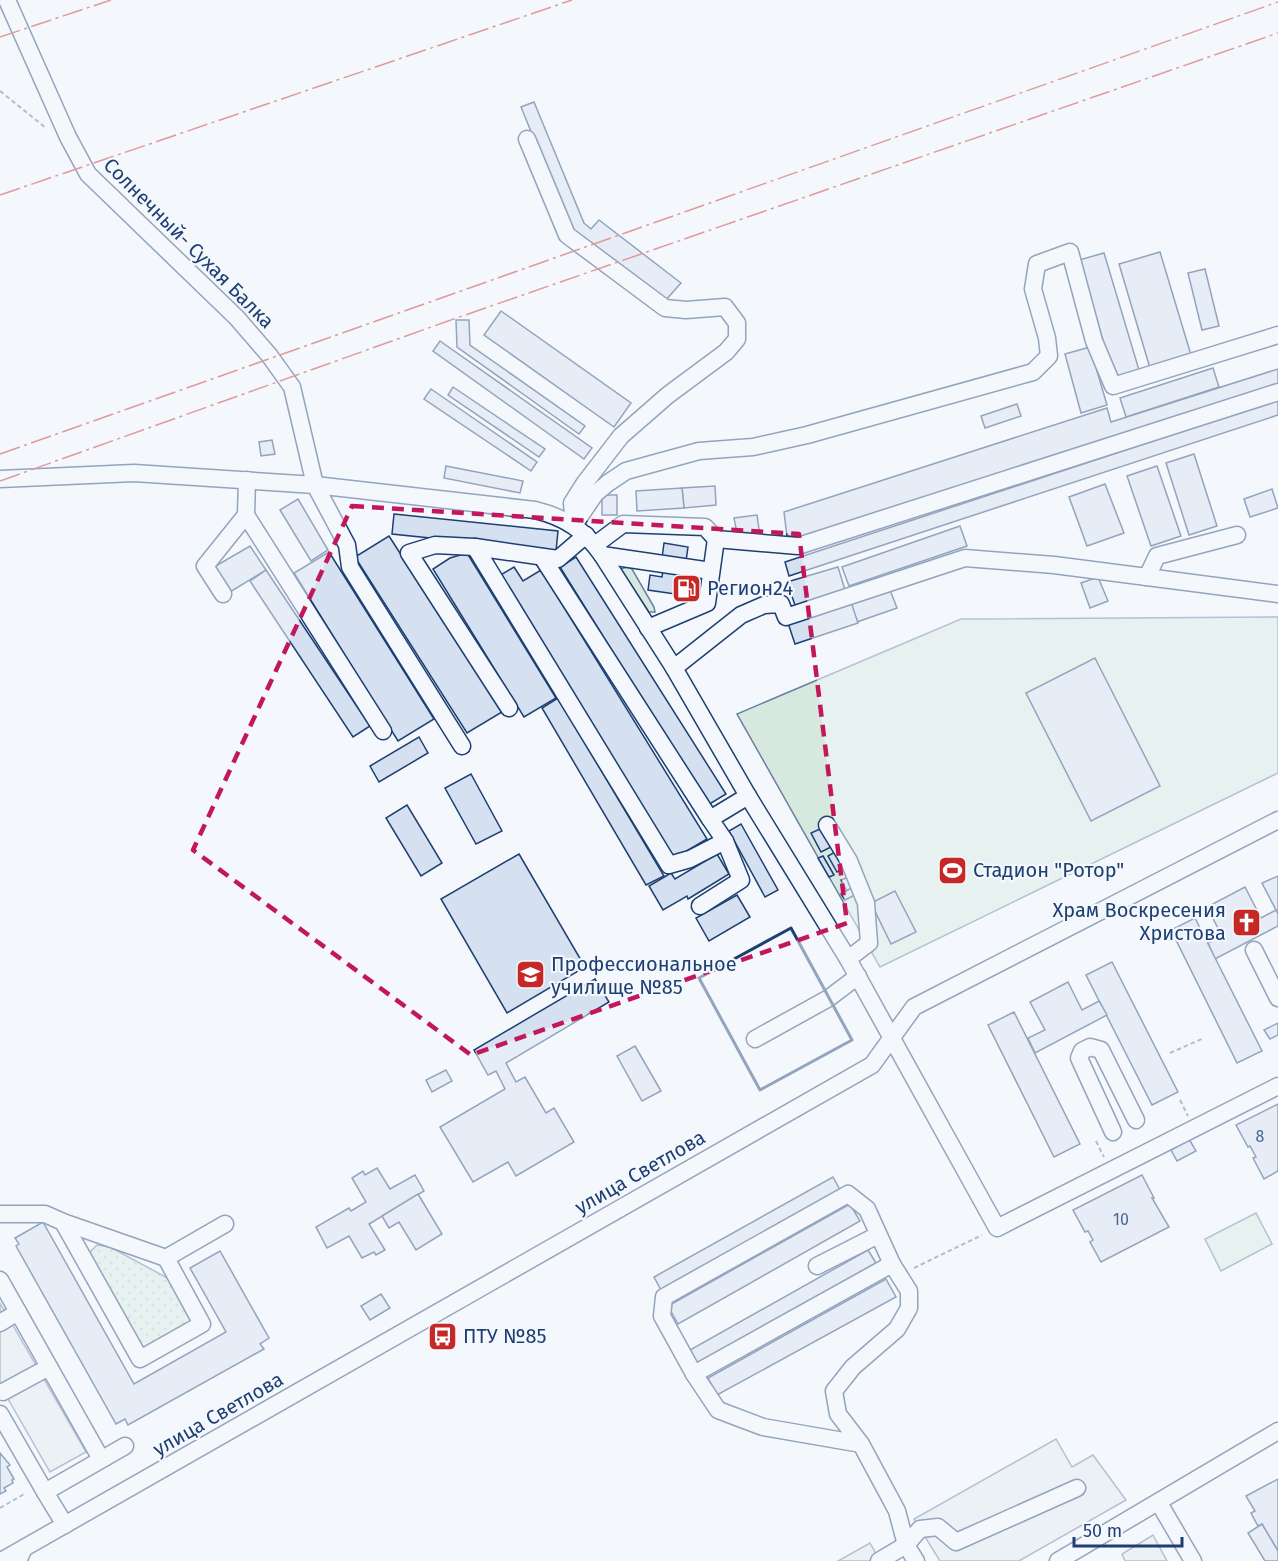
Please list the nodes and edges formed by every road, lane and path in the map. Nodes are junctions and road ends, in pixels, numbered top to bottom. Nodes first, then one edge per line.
1 (8, 0) edge
2 (0, 91) edge
3 (69, 137) junction
4 (527, 139) dead end
5 (1278, 335) edge
6 (1278, 392) edge
7 (0, 479) edge
8 (247, 480) junction
9 (315, 485) junction
10 (246, 515) junction
11 (1237, 536) dead end
12 (716, 539) junction
13 (589, 540) junction
14 (475, 547) junction
15 (542, 557) junction
16 (711, 571) junction
17 (1147, 577) junction
18 (223, 594) dead end
19 (1278, 594) edge
20 (648, 628) junction
21 (674, 668) junction
22 (509, 708) dead end
23 (383, 731) dead end
24 (462, 746) dead end
25 (748, 796) junction
26 (710, 819) junction
27 (1278, 820) edge
28 (826, 825) dead end
29 (725, 841) junction
30 (700, 906) dead end
31 (1254, 950) dead end
32 (848, 959) junction
33 (858, 976) junction
34 (1278, 998) edge
35 (892, 1036) junction
36 (1204, 1038) dead end
37 (755, 1039) dead end
38 (1170, 1053) dead end
39 (1278, 1086) edge
40 (1136, 1120) dead end
41 (1113, 1132) dead end
42 (1096, 1141) dead end
43 (1110, 1170) junction
44 (0, 1214) edge
45 (63, 1222) junction
46 (225, 1224) dead end
47 (997, 1228) junction
48 (878, 1235) junction
49 (166, 1258) junction
50 (817, 1266) dead end
51 (895, 1270) junction
52 (0, 1280) edge
53 (18, 1312) junction
54 (0, 1323) edge
55 (49, 1367) junction
56 (694, 1374) junction
57 (3, 1392) dead end
58 (0, 1414) edge
59 (1278, 1431) edge
60 (861, 1444) junction
61 (125, 1446) dead end
62 (101, 1458) junction
63 (1077, 1488) dead end
64 (45, 1492) junction
65 (1159, 1503) junction
66 (65, 1525) junction
67 (906, 1545) junction
68 (21, 1555) edge
69 (1, 1561) edge
70 (879, 1561) edge
71 (916, 1561) edge
72 (1058, 1561) edge
73 (1193, 1561) edge

1 - 3 street, Солнечный- Сухая Балка
2 - 3 path
3 - 9 street, Солнечный- Сухая Балка
4 - 13 street
5 - 13 street
6 - 12 street
7 - 8 street
8 - 9 street
8 - 10 street
9 - 13 street
9 - 24 street, Солнечный- Сухая Балка
10 - 18 street
10 - 23 street
11 - 17 street
12 - 13 street
12 - 16 street
13 - 15 street
13 - 16 street
13 - 20 street
14 - 15 street
14 - 22 street
14 - 29 street
15 - 26 street
16 - 20 street
17 - 19 street
17 - 21 street
20 - 21 street
21 - 25 street
25 - 26 street
25 - 32 street
26 - 29 street
27 - 35 street, улица Светлова
28 - 32 street
29 - 30 street
31 - 34 street
32 - 33 street
33 - 35 street
33 - 37 street
35 - 47 street
35 - 66 street, улица Светлова
36 - 38 path
39 - 43 street
40 - 41 street
42 - 43 path
43 - 47 street
44 - 45 street
45 - 49 street
45 - 49 street
46 - 49 street
47 - 51 path
48 - 50 street
48 - 51 street
48 - 56 street
51 - 56 street
51 - 60 street
52 - 53 street
53 - 54 street
53 - 55 street
55 - 57 street
55 - 62 street
56 - 60 street
58 - 64 street
59 - 65 street
60 - 67 street
61 - 62 street
62 - 64 street
63 - 67 street
64 - 66 street
65 - 72 street
65 - 73 street
66 - 68 street, улица Светлова
67 - 70 street
67 - 71 street
68 - 69 street, улица Светлова

